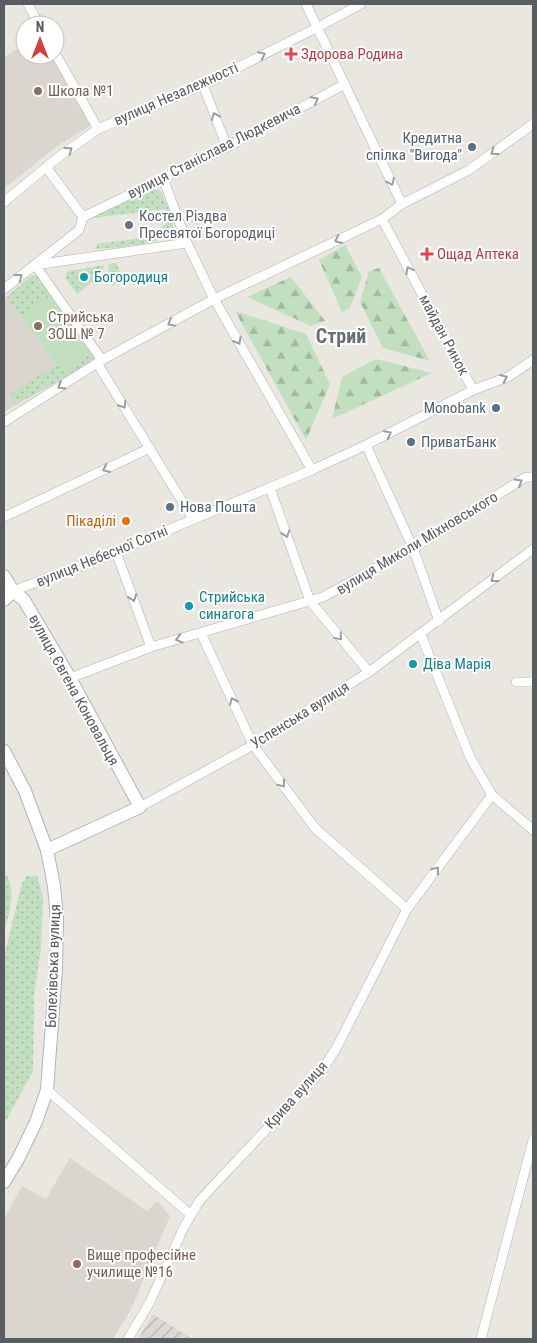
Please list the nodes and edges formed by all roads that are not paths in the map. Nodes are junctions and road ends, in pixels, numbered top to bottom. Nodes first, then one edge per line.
1 (28, 4) edge
2 (306, 4) edge
3 (361, 4) edge
4 (34, 15) edge
5 (318, 28) junction
6 (62, 65) edge
7 (345, 84) junction
8 (202, 85) junction
9 (533, 124) edge
10 (98, 128) junction
11 (227, 146) junction
12 (46, 167) junction
13 (163, 178) junction
14 (4, 202) edge
15 (402, 204) junction
16 (83, 217) junction
17 (382, 219) junction
18 (187, 243) junction
19 (35, 265) junction
20 (4, 289) edge
21 (214, 299) junction
22 (533, 360) edge
23 (99, 362) junction
24 (473, 390) junction
25 (4, 422) edge
26 (366, 445) junction
27 (150, 448) junction
28 (312, 470) junction
29 (533, 477) edge
30 (270, 488) junction
31 (4, 517) edge
32 (193, 519) junction
33 (413, 548) junction
34 (533, 549) edge
35 (116, 552) junction
36 (4, 577) edge
37 (9, 595) edge
38 (310, 601) junction
39 (439, 621) junction
40 (201, 633) junction
41 (421, 635) junction
42 (151, 647) junction
43 (369, 672) junction
44 (70, 678) junction
45 (516, 682) dead end
46 (533, 682) edge
47 (253, 745) junction
48 (4, 751) edge
49 (492, 795) junction
50 (140, 808) junction
51 (533, 830) edge
52 (47, 850) junction
53 (407, 909) junction
54 (47, 1090) junction
55 (533, 1140) edge
56 (4, 1182) edge
57 (191, 1215) junction
58 (128, 1339) edge
59 (482, 1339) edge

1 - 4 street
2 - 5 street
3 - 5 street, вулиця Незалежності
5 - 7 street
8 -> 5 street, вулиця Незалежності
6 - 10 street
11 -> 7 street, вулиця Станіслава Людкевича
7 -> 15 street
8 - 10 street, вулиця Незалежності
11 -> 8 street
9 -> 15 street
12 -> 10 street, вулиця Незалежності
11 - 13 street, вулиця Станіслава Людкевича
12 - 14 street, вулиця Незалежності
12 - 16 street
13 - 16 street, вулиця Станіслава Людкевича
13 - 18 street
15 - 17 street
16 - 19 street
17 -> 21 street
24 -> 17 street, майдан Ринок
18 - 19 street
18 - 21 street
20 -> 19 street
19 - 23 street
21 -> 23 street
21 -> 28 street
24 -> 22 street
23 -> 25 street
23 -> 27 street
26 -> 24 street, майдан Ринок
26 - 28 street, майдан Ринок
26 - 33 street
27 -> 31 street
27 - 32 street
28 - 30 street, вулиця Небесної Сотні
33 -> 29 street, вулиця Миколи Міхновського
30 - 32 street, вулиця Небесної Сотні
30 -> 38 street
32 - 35 street, вулиця Небесної Сотні
33 - 38 street, вулиця Миколи Міхновського
33 - 39 street
34 -> 39 street, Успенська вулиця
35 - 37 street, вулиця Небесної Сотні
35 -> 42 street
36 - 37 main road, вулиця Євгена Коновальця
37 - 44 main road, вулиця Євгена Коновальця
38 - 40 street, вулиця Миколи Міхновського
38 -> 43 street
39 - 41 street, Успенська вулиця
40 -> 42 street, вулиця Миколи Міхновського
47 -> 40 street
41 - 43 street, Успенська вулиця
41 - 49 street
42 - 44 street, вулиця Миколи Міхновського
43 - 47 street, Успенська вулиця
44 - 50 main road, вулиця Євгена Коновальця
45 - 46 street
47 - 50 street, Успенська вулиця
47 -> 53 street
48 - 52 main road, Болехівська вулиця
49 - 51 street
53 -> 49 street, Крива вулиця
50 - 52 main road, Успенська вулиця
52 - 54 main road, Болехівська вулиця
53 - 57 street, Крива вулиця
54 - 56 main road, Болехівська вулиця
54 - 57 street
55 - 59 street
57 - 58 street, Крива вулиця

